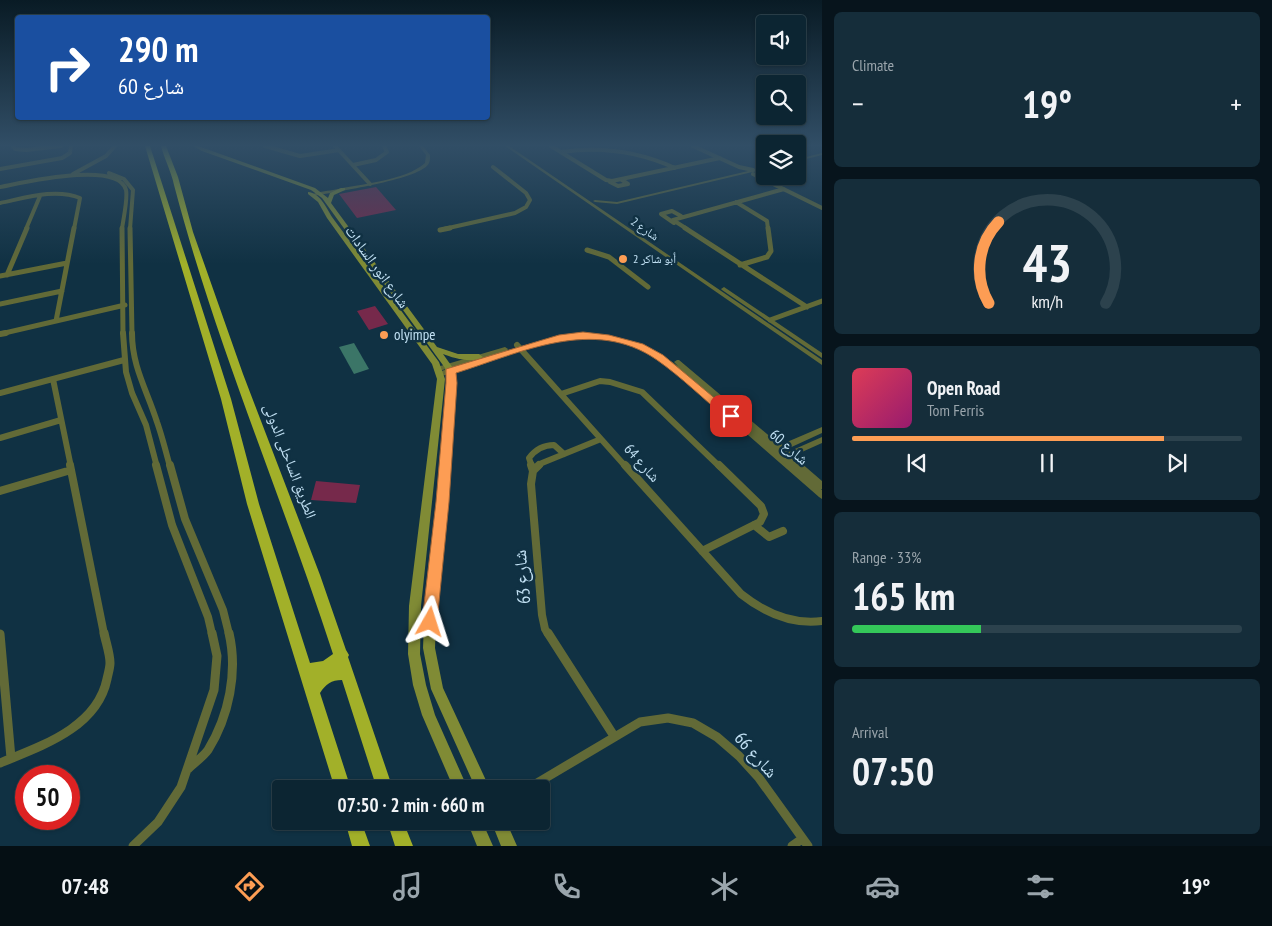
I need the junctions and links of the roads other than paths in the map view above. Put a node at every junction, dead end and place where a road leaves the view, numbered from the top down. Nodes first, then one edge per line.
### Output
1 (122, 185) edge
2 (130, 185) edge
3 (159, 185) edge
4 (176, 185) edge
5 (294, 185) edge
6 (356, 185) edge
7 (358, 185) edge
8 (516, 185) edge
9 (568, 185) edge
10 (569, 185) edge
11 (696, 185) edge
12 (701, 185) edge
13 (778, 185) edge
14 (343, 189) junction
15 (784, 189) junction
16 (315, 193) junction
17 (40, 196) junction
18 (822, 200) edge
19 (595, 201) junction
20 (329, 202) junction
21 (736, 202) junction
22 (0, 203) edge
23 (812, 203) junction
24 (614, 208) junction
25 (822, 208) edge
26 (681, 216) junction
27 (675, 224) junction
28 (440, 230) dead end
29 (654, 244) junction
30 (587, 250) dead end
31 (67, 263) junction
32 (740, 265) junction
33 (7, 275) junction
34 (0, 276) edge
35 (648, 287) dead end
36 (62, 292) junction
37 (822, 302) edge
38 (0, 304) edge
39 (132, 304) junction
40 (123, 306) junction
41 (807, 307) junction
42 (56, 321) junction
43 (767, 321) junction
44 (0, 334) edge
45 (434, 346) junction
46 (519, 347) junction
47 (822, 356) edge
48 (479, 357) junction
49 (124, 360) junction
50 (822, 363) edge
51 (444, 370) junction
52 (53, 379) junction
53 (0, 393) edge
54 (560, 394) junction
55 (61, 420) junction
56 (822, 430) edge
57 (0, 438) edge
58 (601, 439) junction
59 (822, 440) edge
60 (776, 450) junction
61 (564, 454) junction
62 (784, 457) junction
63 (71, 470) junction
64 (534, 471) junction
65 (822, 486) edge
66 (0, 491) edge
67 (822, 494) edge
68 (428, 501) junction
69 (442, 502) junction
70 (754, 525) junction
71 (783, 531) dead end
72 (702, 551) junction
73 (822, 622) edge
74 (0, 634) edge
75 (342, 655) junction
76 (305, 670) junction
77 (348, 675) junction
78 (312, 692) junction
79 (614, 736) junction
80 (11, 758) junction
81 (0, 763) edge
82 (188, 769) junction
83 (340, 780) edge
84 (382, 780) edge
85 (457, 780) edge
86 (479, 780) edge
87 (542, 780) edge
88 (356, 830) edge
89 (398, 830) edge
90 (478, 830) edge
91 (502, 830) edge
92 (805, 842) edge
93 (133, 846) edge
94 (361, 846) edge
95 (404, 846) edge
96 (485, 846) edge
97 (508, 846) edge
98 (792, 846) edge

1 - 40 street
2 - 39 street
3 - 76 highway
4 - 75 highway, الطريق الساحلى الدولى
5 - 16 main road, شارع انور السادات
6 - 16 street
7 - 14 street
8 - 28 street
9 - 29 street, شارع 2
10 - 19 street, شارع 2
11 - 24 street
12 - 24 street
13 - 15 street
14 - 16 street
14 - 20 main road
15 - 21 street
15 - 23 street
16 - 20 main road, شارع انور السادات
16 - 51 main road, شارع انور السادات
17 - 22 street
17 - 31 street
17 - 33 street
18 - 23 street
19 - 24 street, شارع 2
19 - 24 street
20 - 45 main road, شارع انور السادات
21 - 26 street
21 - 32 street
23 - 25 street
24 - 29 street, شارع 2
26 - 27 street
26 - 27 street
27 - 32 street
29 - 43 street, شارع 2
30 - 35 street
31 - 33 street
31 - 36 street
32 - 41 street
33 - 34 street
36 - 38 street
36 - 42 street
37 - 41 street
39 - 40 street
39 - 82 street
40 - 42 street
40 - 49 street
41 - 43 street
42 - 44 street
43 - 47 street, شارع 2
43 - 50 street, شارع 2
45 - 48 main road
45 - 51 main road, شارع انور السادات
46 - 48 street, شارع 60
46 - 51 street, شارع 60
46 - 54 street, شارع 64
46 - 60 street, شارع 60
48 - 51 street, شارع 60
49 - 52 street
49 - 82 street
51 - 68 main road
51 - 69 main road
52 - 53 street
52 - 55 street
54 - 58 street, شارع 64
54 - 70 street
55 - 57 street
55 - 63 street
56 - 60 street
58 - 61 street
58 - 72 street, شارع 64
59 - 62 street
60 - 62 street, شارع 60
61 - 64 street
61 - 64 street, شارع 63
62 - 65 street, شارع 60
62 - 67 street, شارع 60
63 - 66 street
63 - 80 street
64 - 79 street, شارع 63
68 - 69 main road
68 - 85 main road
69 - 86 main road
70 - 71 street
70 - 72 street
72 - 73 street, شارع 64
74 - 80 street
75 - 76 highway
75 - 77 highway, الطريق الساحلى الدولى
76 - 78 highway
77 - 78 highway
77 - 84 highway, الطريق الساحلى الدولى
78 - 83 highway
79 - 87 street, شارع 66
79 - 92 street, شارع 66
80 - 81 street
82 - 93 street
88 - 94 highway
89 - 95 highway
90 - 96 main road
91 - 97 main road
92 - 98 street

